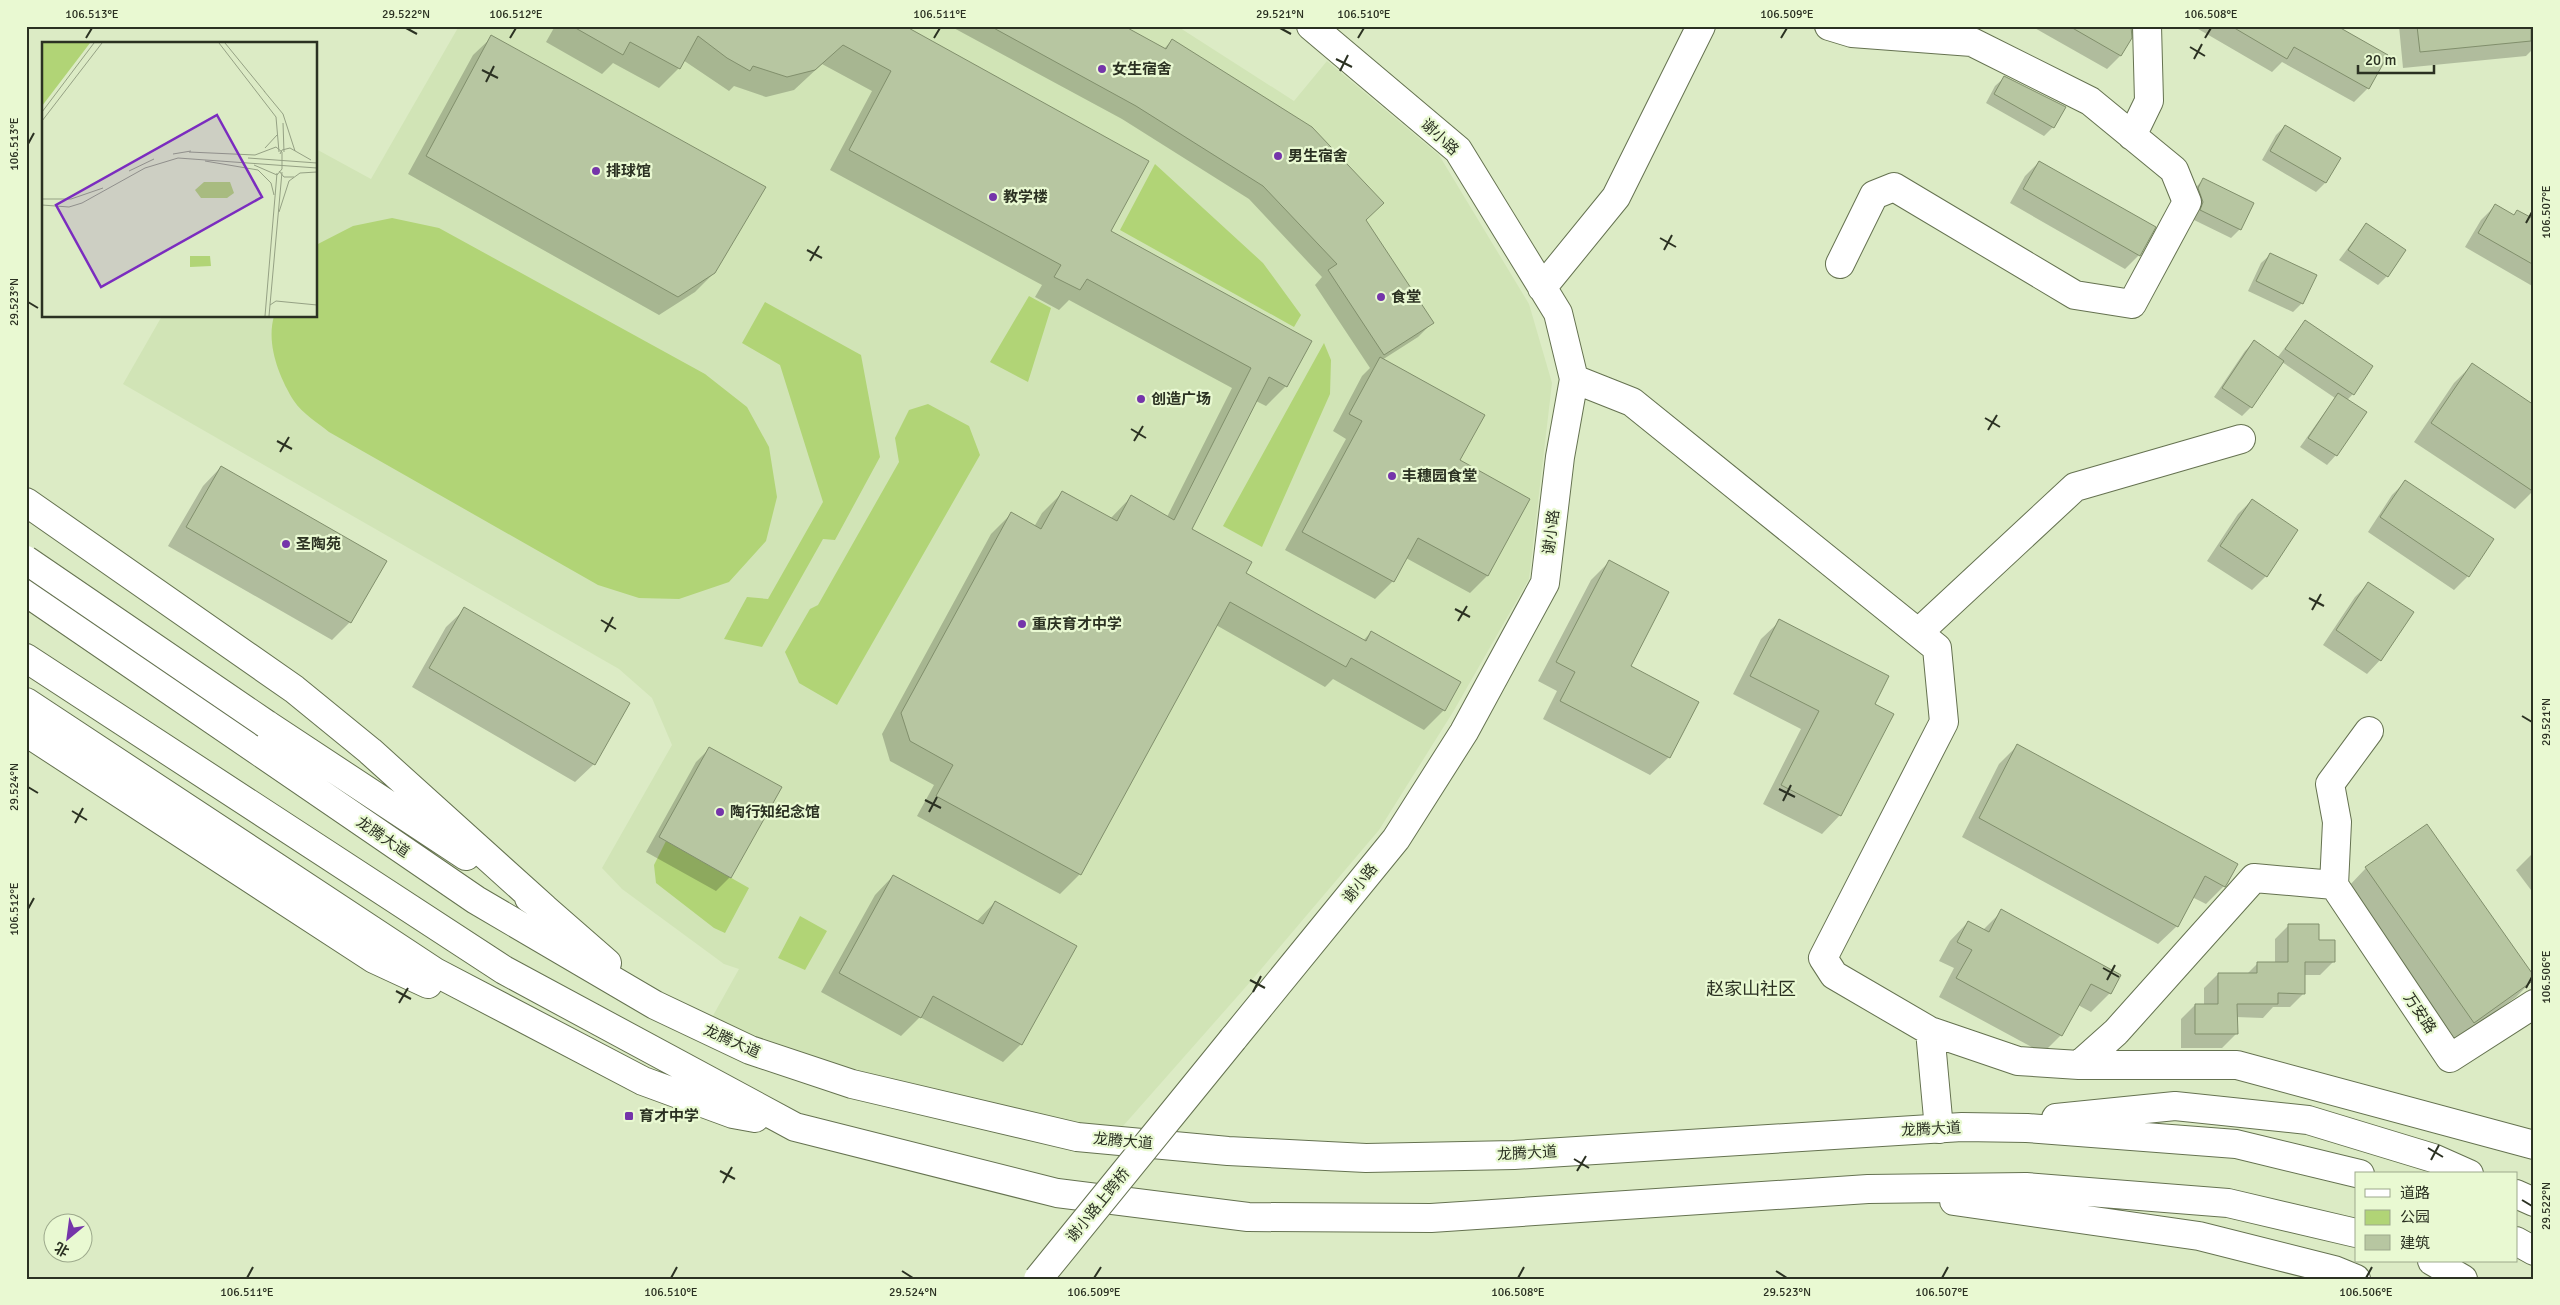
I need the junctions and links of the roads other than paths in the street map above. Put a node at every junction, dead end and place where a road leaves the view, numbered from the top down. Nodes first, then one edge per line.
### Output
1 (1310, 26) edge
2 (1701, 26) edge
3 (1829, 26) edge
4 (2147, 26) edge
5 (1898, 31) edge
6 (2132, 136) junction
7 (1840, 264) dead end
8 (1542, 288) junction
9 (1574, 379) junction
10 (2242, 439) dead end
11 (26, 502) edge
12 (26, 560) edge
13 (26, 592) edge
14 (1919, 632) junction
15 (26, 658) edge
16 (26, 702) edge
17 (2368, 731) dead end
18 (26, 732) edge
19 (2334, 885) junction
20 (544, 908) junction
21 (504, 970) junction
22 (2534, 1004) edge
23 (655, 1005) junction
24 (1930, 1031) junction
25 (1233, 1039) joint
26 (581, 1049) junction
27 (2079, 1065) junction
28 (795, 1127) junction
29 (1950, 1128) junction
30 (2534, 1145) edge
31 (2465, 1172) edge
32 (2355, 1173) edge
33 (1868, 1189) junction
34 (2518, 1195) edge
35 (2534, 1202) edge
36 (2355, 1233) edge
37 (2518, 1242) edge
38 (2534, 1251) edge
39 (2434, 1262) edge
40 (1038, 1279) edge
41 (2356, 1279) edge
42 (2463, 1279) edge

1 - 8 main road, 谢小路
2 - 8 main road
3 - 5 main road
4 - 6 main road
5 - 6 main road
6 - 7 main road
8 - 9 main road, 谢小路
9 - 14 main road
9 - 25 main road, 谢小路
10 - 14 main road
11 - 20 main road
12 - 20 main road, bridge
13 - 23 main road, 龙腾大道
14 - 24 main road
15 - 21 main road
16 - 26 main road
17 - 19 main road
18 - 26 main road
19 - 22 main road, 万安路
19 - 27 main road
20 - 23 main road
21 - 26 main road
21 - 28 main road
23 - 29 main road, 龙腾大道
24 - 27 main road
24 - 29 main road
25 - 40 main road, 谢小路上跨桥, bridge
26 - 28 main road
27 - 30 main road
28 - 33 main road
29 - 31 main road
29 - 32 main road, 龙腾大道
33 - 36 main road
33 - 41 main road
34 - 35 main road
37 - 38 main road
39 - 42 main road

